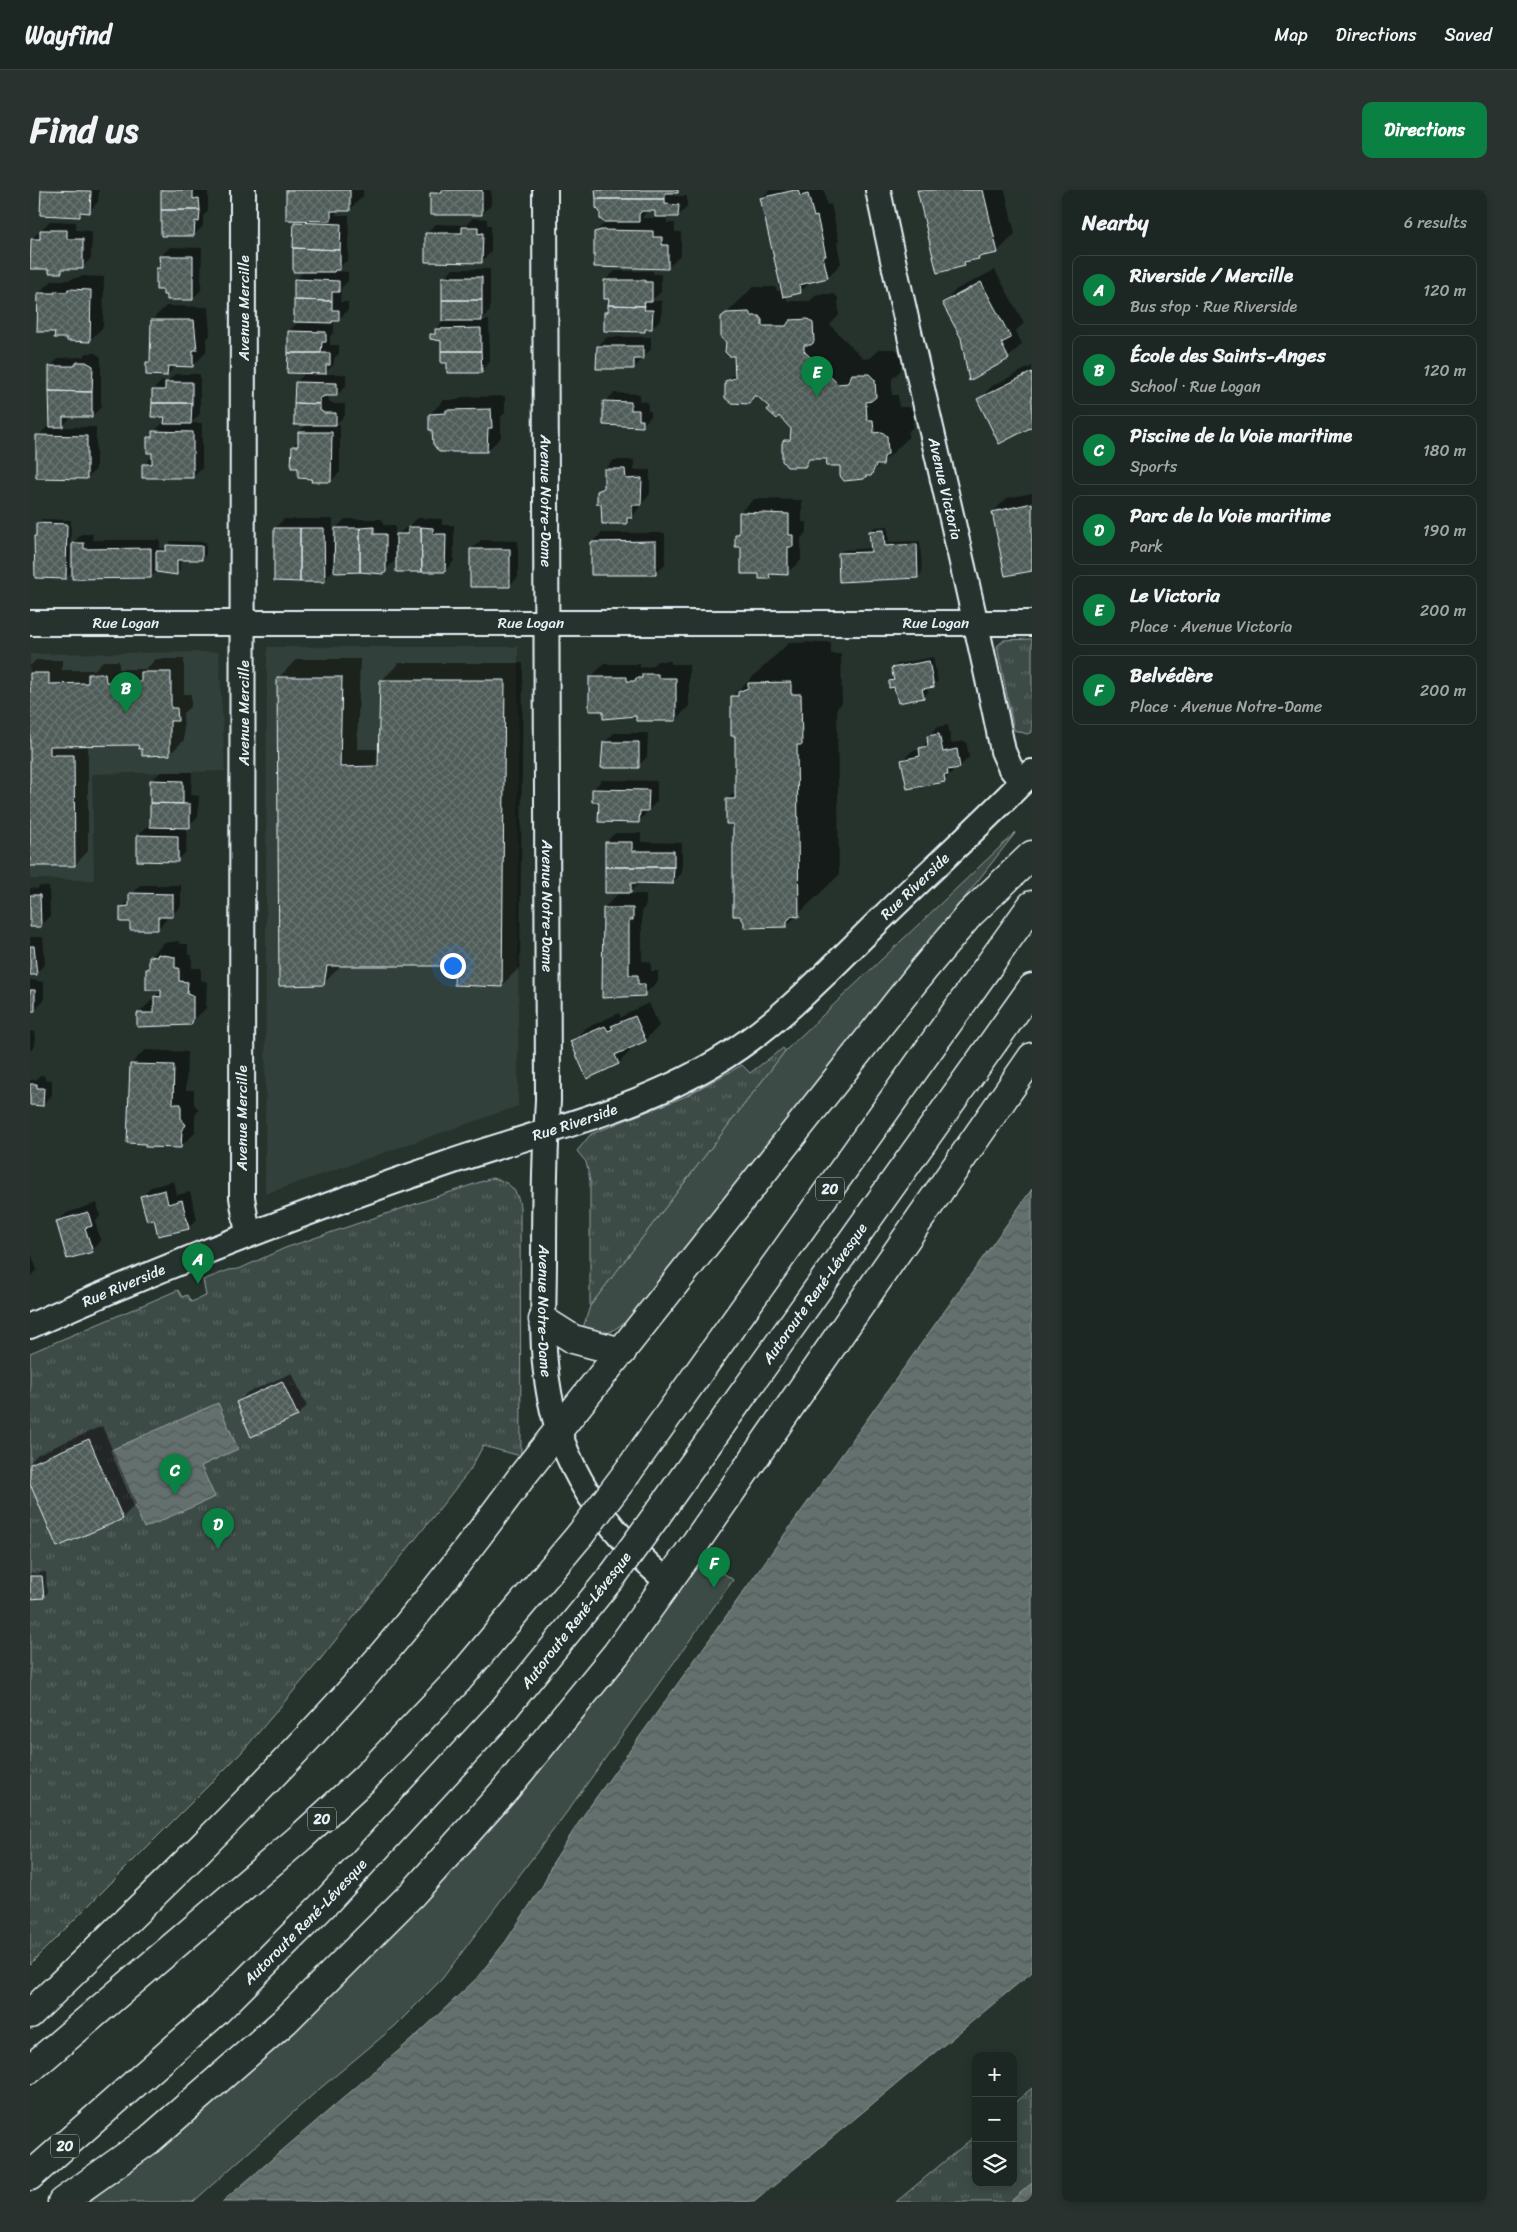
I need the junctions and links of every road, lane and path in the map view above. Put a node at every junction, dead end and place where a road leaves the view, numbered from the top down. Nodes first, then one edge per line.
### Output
1 (243, 190) edge
2 (545, 190) edge
3 (878, 190) edge
4 (30, 622) edge
5 (977, 623) junction
6 (1032, 623) edge
7 (244, 624) junction
8 (546, 624) junction
9 (1027, 777) edge
10 (1032, 855) edge
11 (1032, 905) edge
12 (1032, 988) edge
13 (1032, 1056) edge
14 (546, 1131) junction
15 (248, 1234) junction
16 (543, 1320) junction
17 (30, 1326) edge
18 (622, 1352) junction
19 (559, 1430) junction
20 (668, 1582) junction
21 (30, 2014) edge
22 (30, 2069) edge
23 (30, 2176) edge
24 (62, 2202) edge

1 - 7 street, Avenue Mercille
2 - 8 street, Avenue Notre-Dame
3 - 5 street, Avenue Victoria
4 - 7 street, Rue Logan
5 - 6 street, Rue Logan
5 - 8 street, Rue Logan
5 - 9 street, Avenue Victoria
7 - 8 street, Rue Logan
7 - 15 street, Avenue Mercille
8 - 14 street, Avenue Notre-Dame
9 - 14 street, Rue Riverside
10 - 18 highway
11 - 22 highway, 20, bridge
12 - 23 highway, Autoroute René-Lévesque / 20, bridge
13 - 20 highway
14 - 15 street, Rue Riverside
14 - 16 street, Avenue Notre-Dame
15 - 17 street, Rue Riverside
16 - 18 highway
16 - 19 street, Avenue Notre-Dame
18 - 19 highway
19 - 20 street, Avenue Notre-Dame
19 - 21 highway
20 - 24 highway

